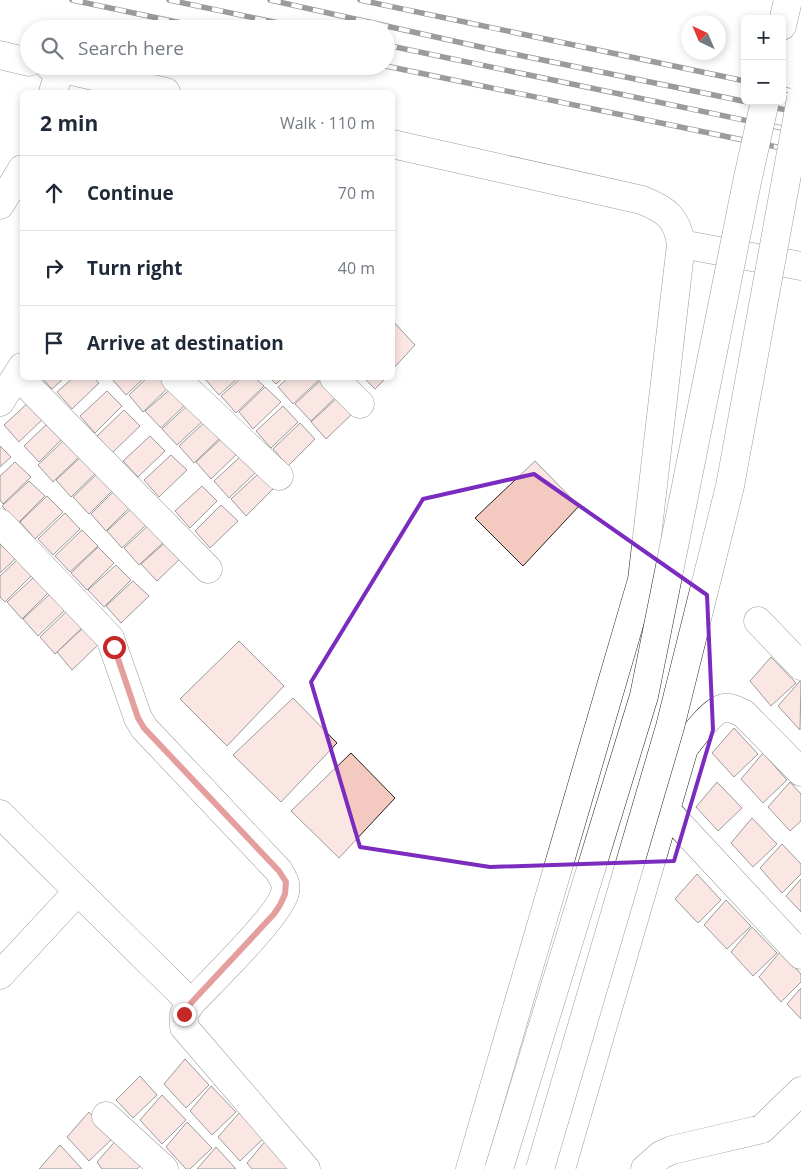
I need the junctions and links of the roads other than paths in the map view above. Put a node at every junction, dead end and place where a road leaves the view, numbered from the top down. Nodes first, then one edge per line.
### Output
1 (788, 0) edge
2 (785, 15) edge
3 (0, 55) edge
4 (20, 60) edge
5 (54, 76) edge
6 (152, 90) edge
7 (801, 98) edge
8 (764, 105) edge
9 (395, 145) edge
10 (20, 172) edge
11 (0, 205) edge
12 (681, 244) junction
13 (801, 266) edge
14 (20, 371) edge
15 (29, 380) edge
16 (177, 380) edge
17 (336, 380) edge
18 (0, 402) edge
19 (360, 404) dead end
20 (279, 476) dead end
21 (0, 523) edge
22 (208, 569) dead end
23 (758, 621) dead end
24 (801, 666) edge
25 (801, 772) edge
26 (666, 810) junction
27 (0, 814) edge
28 (78, 891) junction
29 (801, 955) edge
30 (0, 975) edge
31 (191, 1003) junction
32 (796, 1104) edge
33 (106, 1116) dead end
34 (164, 1169) edge
35 (306, 1169) edge
36 (470, 1169) edge
37 (499, 1169) edge
38 (540, 1169) edge
39 (561, 1169) edge
40 (645, 1169) edge

1 - 2 street
3 - 4 street
5 - 6 street
7 - 38 street, bridge
8 - 37 street, bridge
9 - 12 street
10 - 11 street
12 - 13 street
12 - 36 street
14 - 18 street
15 - 22 street
16 - 20 street
17 - 19 street
21 - 31 street
23 - 24 street
25 - 26 street
26 - 29 street
26 - 39 street
27 - 28 street
28 - 30 street
28 - 31 street
31 - 35 street
32 - 40 street
33 - 34 street

